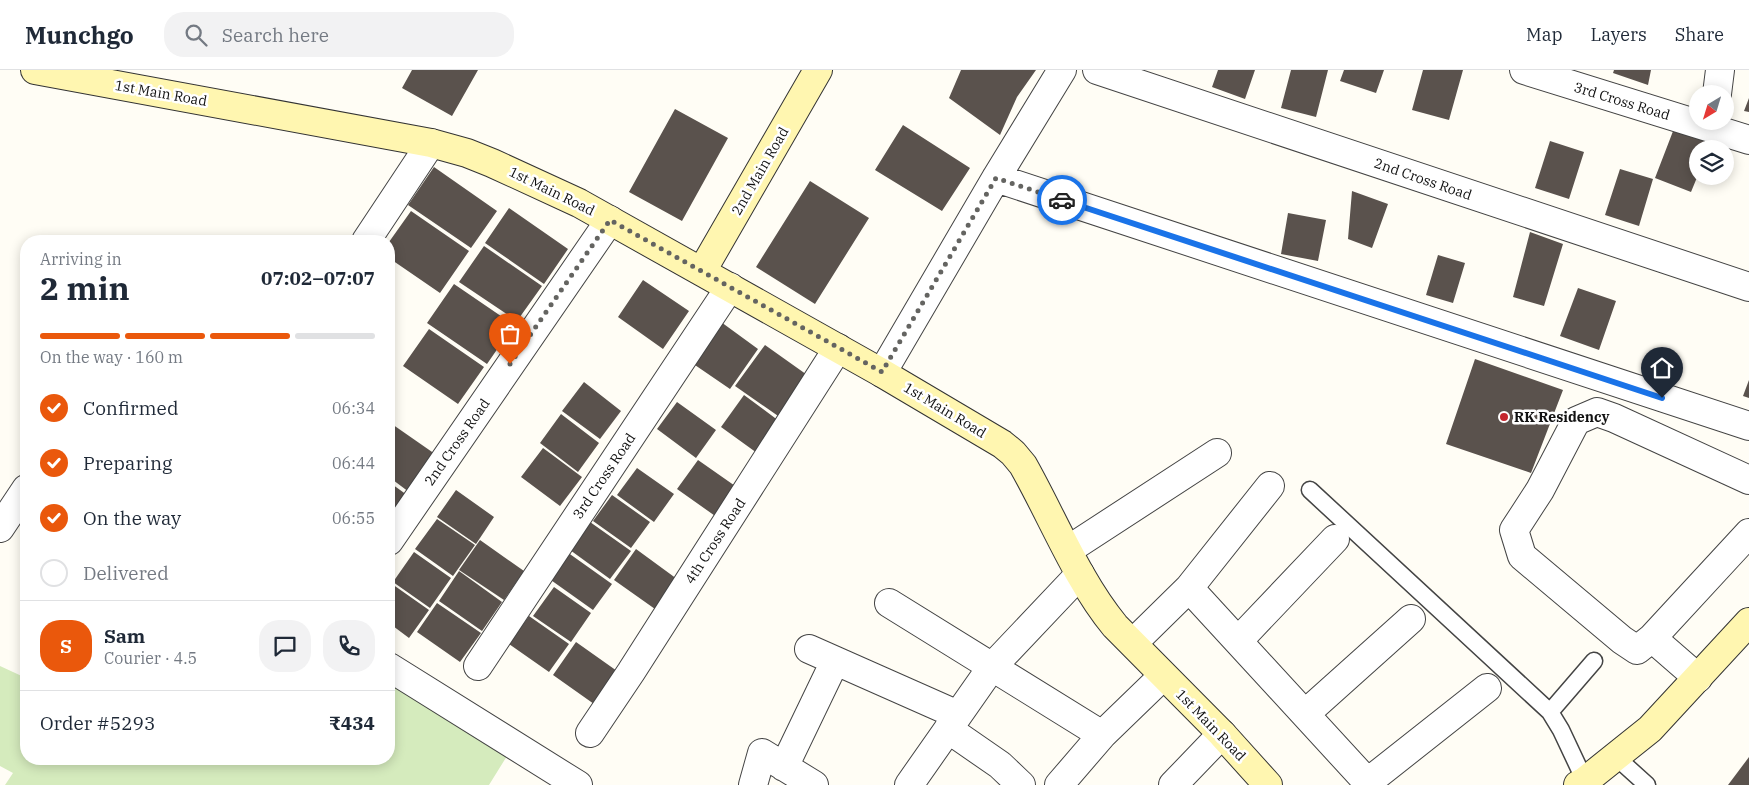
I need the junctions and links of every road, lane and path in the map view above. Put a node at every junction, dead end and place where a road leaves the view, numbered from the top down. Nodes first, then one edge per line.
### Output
1 (36, 70) edge
2 (1062, 70) edge
3 (1097, 70) edge
4 (1524, 70) edge
5 (1720, 70) edge
6 (811, 72) edge
7 (1718, 85) edge
8 (1689, 118) edge
9 (1725, 130) edge
10 (1749, 140) edge
11 (431, 143) junction
12 (996, 178) junction
13 (610, 220) junction
14 (370, 235) edge
15 (702, 272) junction
16 (730, 287) junction
17 (1749, 287) edge
18 (838, 348) junction
19 (882, 372) junction
20 (1645, 392) junction
21 (1749, 426) edge
22 (1637, 429) junction
23 (1217, 453) dead end
24 (1749, 480) edge
25 (1270, 486) dead end
26 (1310, 490) dead end
27 (20, 499) edge
28 (0, 528) edge
29 (395, 532) edge
30 (1749, 533) edge
31 (1335, 539) dead end
32 (1068, 550) junction
33 (1080, 574) junction
34 (1189, 588) junction
35 (890, 603) dead end
36 (1411, 618) dead end
37 (1749, 622) edge
38 (1652, 638) junction
39 (1238, 640) junction
40 (1133, 643) junction
41 (808, 649) dead end
42 (835, 661) junction
43 (1594, 661) dead end
44 (478, 666) dead end
45 (991, 668) junction
46 (395, 671) edge
47 (1163, 676) junction
48 (1698, 678) junction
49 (1487, 688) dead end
50 (1550, 712) junction
51 (1305, 714) junction
52 (953, 722) junction
53 (590, 733) dead end
54 (1222, 734) junction
55 (1102, 735) junction
56 (1616, 756) junction
57 (784, 767) junction
58 (1581, 783) edge
59 (1267, 784) edge
60 (1369, 784) edge
61 (578, 785) edge
62 (753, 785) edge
63 (814, 785) edge
64 (909, 785) edge
65 (1021, 785) edge
66 (1059, 785) edge
67 (1173, 785) edge
68 (1647, 785) edge

1 - 11 street, 1st Main Road
2 - 12 street
3 - 17 street, 2nd Cross Road
4 - 8 street, 3rd Cross Road
5 - 7 street
6 - 15 street, 2nd Main Road
9 - 10 street, 3rd Cross Road
11 - 13 street, 1st Main Road
11 - 14 street
12 - 19 street
12 - 20 street
13 - 15 street, 1st Main Road
13 - 29 street, 2nd Cross Road
15 - 16 street, 1st Main Road
16 - 18 street, 1st Main Road
16 - 44 street, 3rd Cross Road
18 - 19 street, 1st Main Road
18 - 53 street, 4th Cross Road
19 - 32 street, 1st Main Road
20 - 21 street
20 - 22 street
22 - 24 street
22 - 38 street
23 - 32 street
25 - 34 street
26 - 50 lane
27 - 28 street
30 - 38 street
31 - 39 street
32 - 33 street, 1st Main Road
33 - 40 street, 1st Main Road
33 - 45 street
34 - 39 street
34 - 40 street
35 - 45 street
36 - 51 street
37 - 48 street
38 - 48 street
39 - 51 street
40 - 47 street, 1st Main Road
41 - 42 street
42 - 52 street
42 - 57 street
43 - 50 lane
45 - 52 street
45 - 55 street
46 - 61 street
47 - 54 street, 1st Main Road
47 - 55 street
48 - 56 street
49 - 60 street
50 - 58 lane
51 - 60 street
52 - 64 street
52 - 65 street
54 - 59 street, 1st Main Road
54 - 67 street
55 - 66 street
56 - 58 street
56 - 68 lane
57 - 62 street
57 - 63 street

